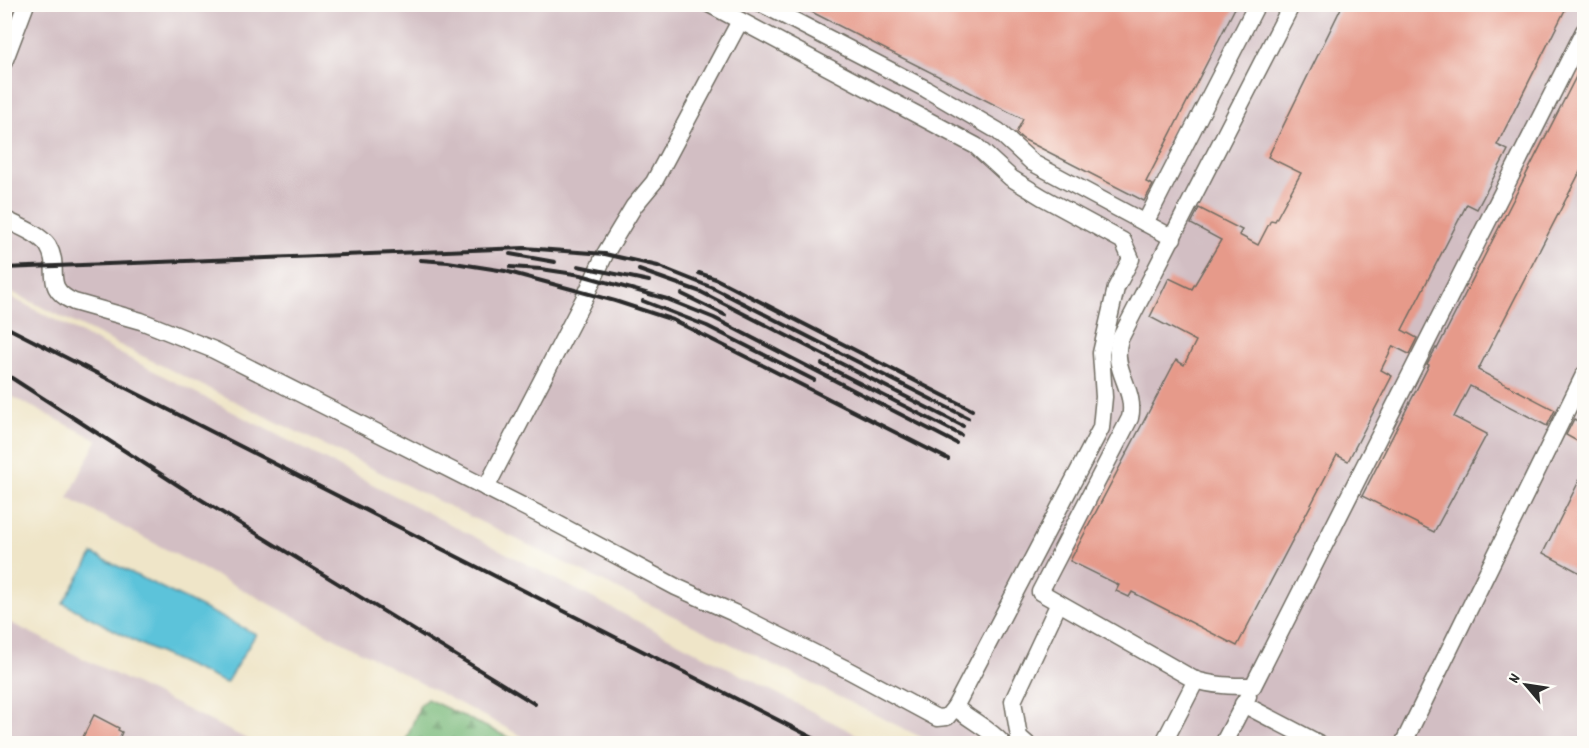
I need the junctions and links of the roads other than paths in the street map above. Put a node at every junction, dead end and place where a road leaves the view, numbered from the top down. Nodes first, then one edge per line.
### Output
1 (26, 4) edge
2 (709, 4) edge
3 (762, 4) edge
4 (1257, 4) edge
5 (1292, 4) edge
6 (740, 21) junction
7 (1584, 31) edge
8 (4, 62) edge
9 (4, 219) edge
10 (1145, 223) junction
11 (1173, 238) junction
12 (1584, 375) edge
13 (486, 488) junction
14 (1059, 603) junction
15 (1196, 680) junction
16 (1253, 686) junction
17 (1243, 704) junction
18 (955, 707) junction
19 (1003, 744) edge
20 (1027, 744) edge
21 (1163, 744) edge
22 (1223, 744) edge
23 (1320, 744) edge
24 (1403, 744) edge

1 - 8 lane
2 - 6 lane
3 - 10 lane
4 - 10 lane
5 - 11 lane
6 - 13 lane
6 - 18 lane
7 - 16 lane
9 - 13 lane
10 - 11 lane
11 - 14 lane
12 - 24 lane
13 - 18 lane
14 - 15 lane
14 - 20 lane
15 - 16 lane
15 - 21 lane
16 - 17 lane
17 - 22 lane
17 - 23 lane
18 - 19 lane

